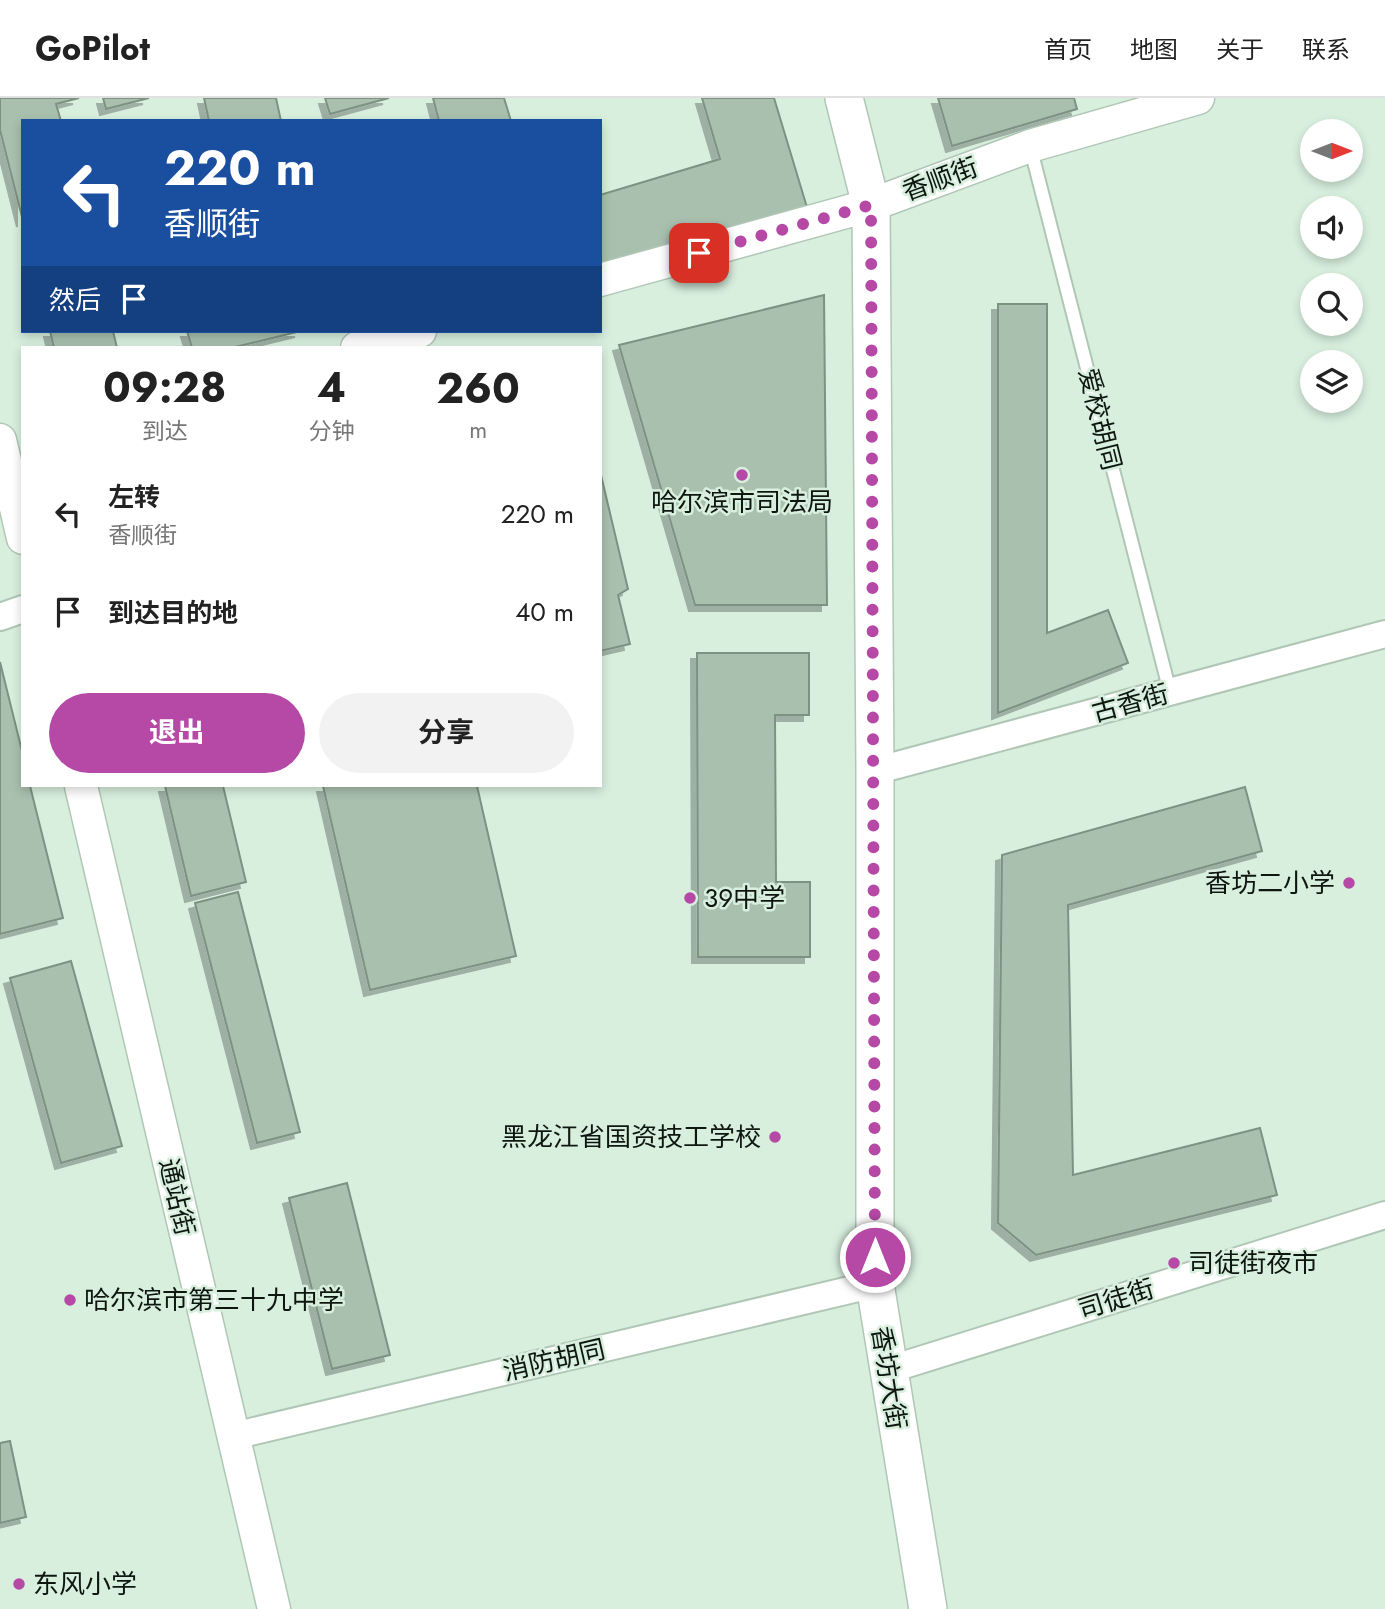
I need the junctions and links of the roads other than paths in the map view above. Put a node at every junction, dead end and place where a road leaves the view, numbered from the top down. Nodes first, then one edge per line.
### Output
1 (844, 98) edge
2 (1198, 98) edge
3 (1030, 146) junction
4 (871, 205) junction
5 (602, 279) edge
6 (413, 333) edge
7 (364, 346) edge
8 (8, 443) edge
9 (21, 525) edge
10 (21, 610) edge
11 (0, 617) edge
12 (1385, 634) edge
13 (1170, 692) junction
14 (875, 771) junction
15 (81, 787) edge
16 (1385, 1215) edge
17 (875, 1284) junction
18 (888, 1370) junction
19 (233, 1436) junction
20 (274, 1609) edge
21 (928, 1609) edge

1 - 4 main road, 香坊大街
2 - 3 street, 香顺街
3 - 4 street, 香顺街
3 - 13 lane, 爱校胡同
4 - 5 street, 香顺街
4 - 14 main road, 香坊大街
6 - 7 street
8 - 9 street
10 - 11 street
12 - 13 street, 古香街
13 - 14 street, 古香街
14 - 17 main road, 香坊大街
15 - 19 street, 通站街
16 - 18 street, 司徒街
17 - 18 main road, 香坊大街
17 - 19 street, 消防胡同
18 - 21 main road, 香坊大街
19 - 20 street, 通站街

